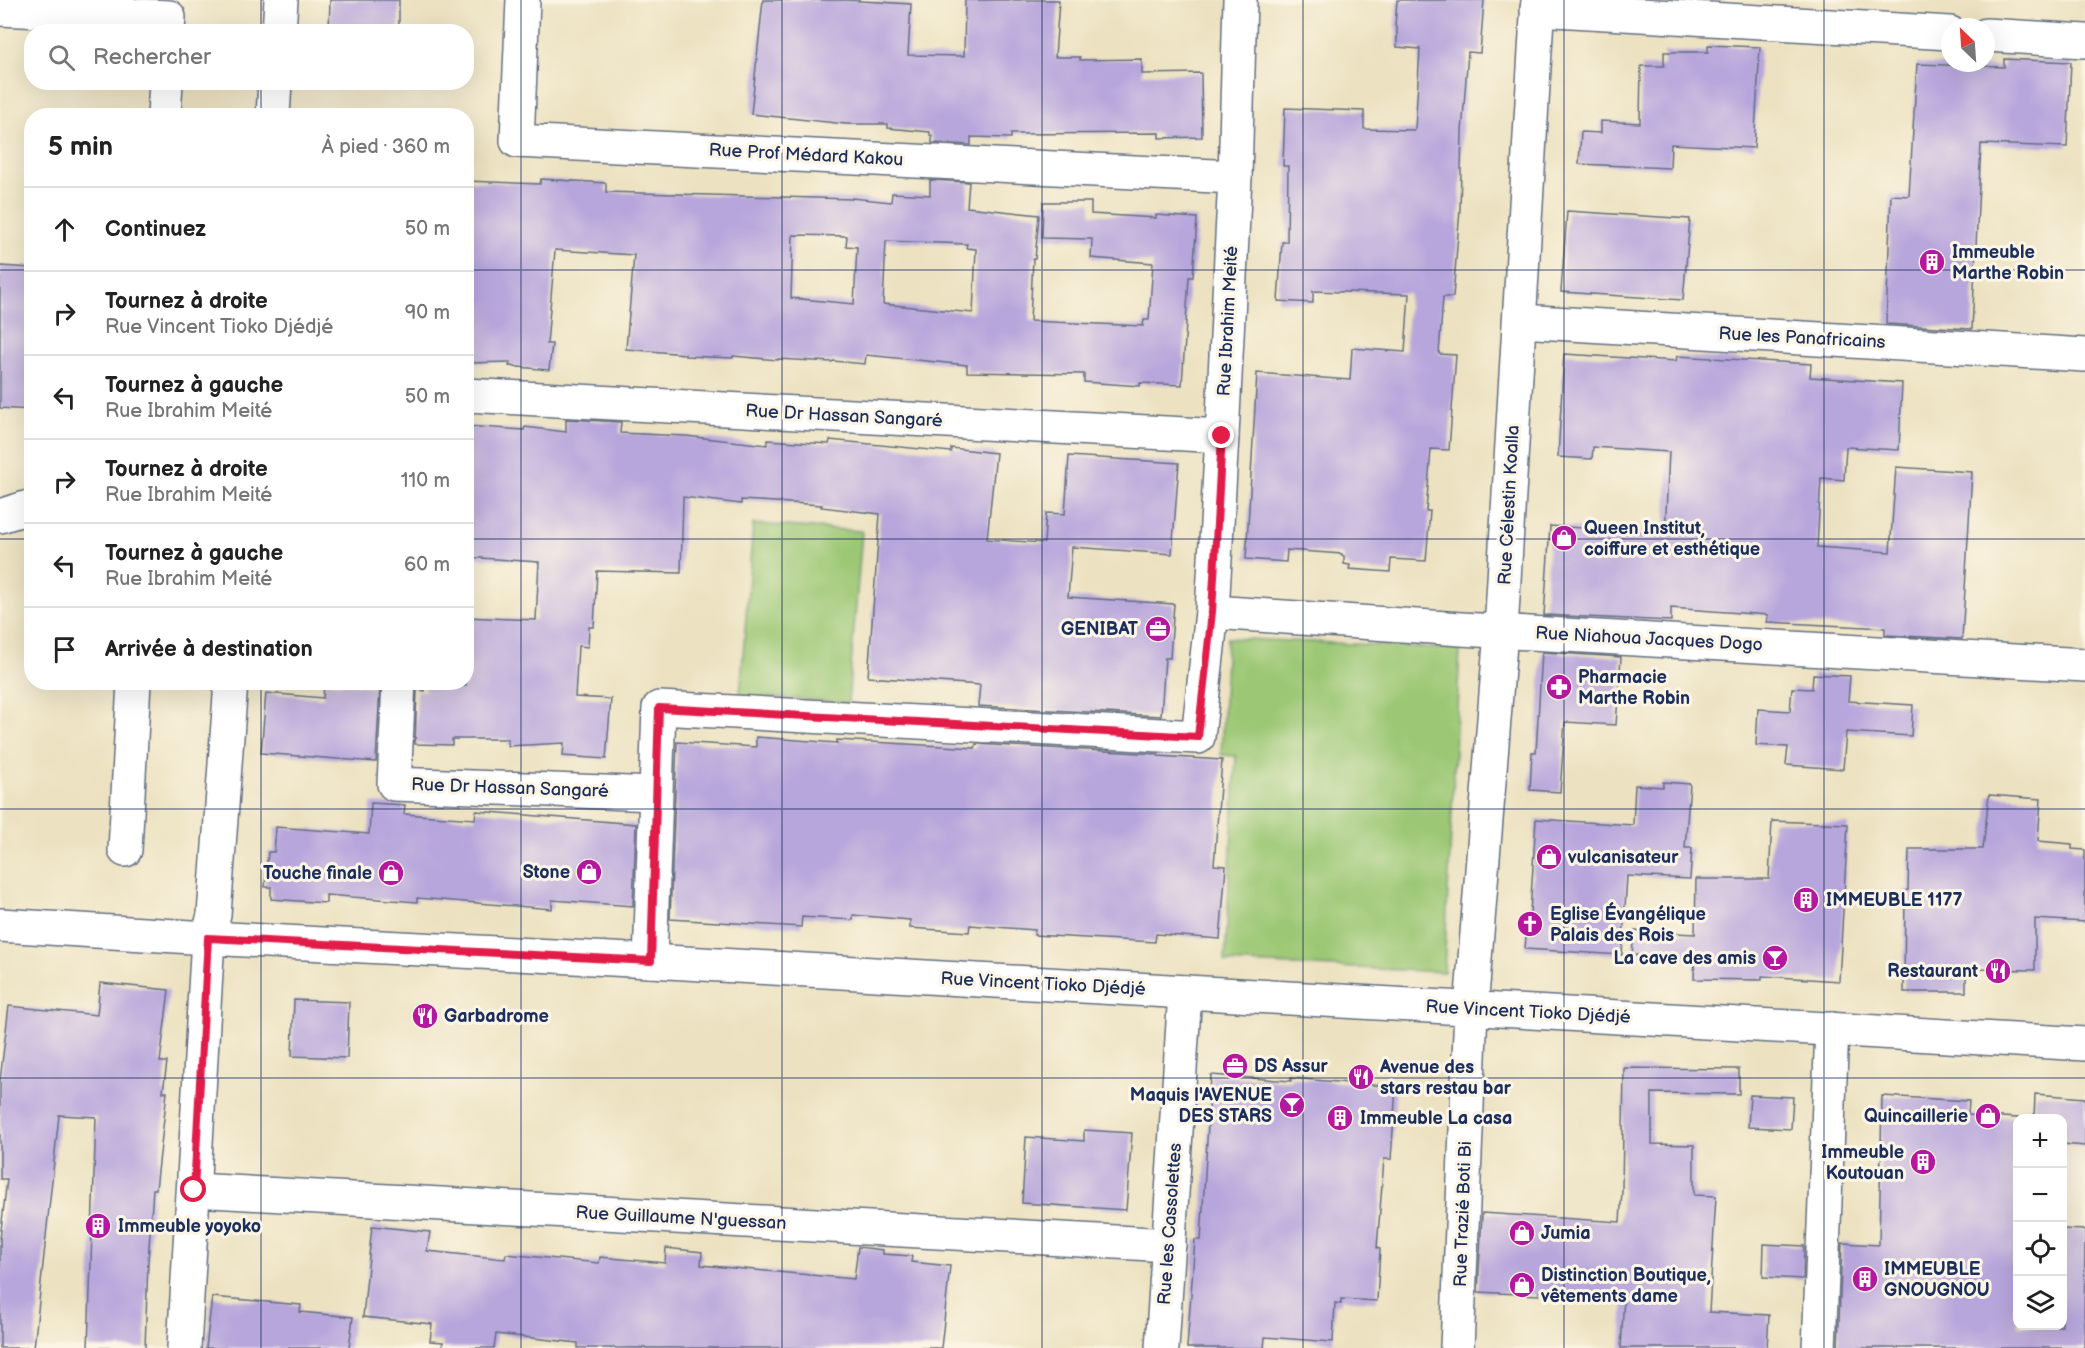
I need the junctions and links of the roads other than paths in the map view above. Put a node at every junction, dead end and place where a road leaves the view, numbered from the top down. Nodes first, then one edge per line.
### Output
1 (281, 0) edge
2 (523, 0) edge
3 (1240, 0) edge
4 (1538, 4) edge
5 (0, 9) edge
6 (169, 24) edge
7 (280, 24) edge
8 (1941, 32) edge
9 (1995, 36) edge
10 (2085, 41) edge
11 (166, 90) edge
12 (275, 90) edge
13 (164, 108) edge
14 (273, 108) edge
15 (1235, 177) junction
16 (1520, 321) junction
17 (2085, 355) edge
18 (474, 395) edge
19 (1222, 436) junction
20 (24, 508) edge
21 (0, 516) edge
22 (1212, 612) junction
23 (1501, 631) junction
24 (2085, 664) edge
25 (134, 690) edge
26 (230, 690) edge
27 (399, 690) edge
28 (655, 794) junction
29 (125, 850) dead end
30 (0, 925) edge
31 (208, 938) junction
32 (651, 949) junction
33 (1185, 992) junction
34 (1471, 1009) junction
35 (1832, 1029) junction
36 (2085, 1044) edge
37 (194, 1190) junction
38 (1169, 1245) junction
39 (184, 1348) edge
40 (1162, 1348) edge
41 (1457, 1348) edge
42 (1819, 1348) edge

1 - 7 street
2 - 15 street, Rue Prof Médard Kakou
3 - 15 street, Rue Ibrahim Meité
4 - 8 street
4 - 16 street, Rue Célestin Koalla
5 - 6 street
9 - 10 street
11 - 13 street
12 - 14 street
15 - 19 street, Rue Ibrahim Meité
16 - 17 street, Rue les Panafricains
16 - 23 street, Rue Célestin Koalla
18 - 19 street, Rue Dr Hassan Sangaré
19 - 22 street, Rue Ibrahim Meité
20 - 21 street
22 - 23 street, Rue Niahoua Jacques Dogo
22 - 28 street, Rue Ibrahim Meité
23 - 24 street, Rue Niahoua Jacques Dogo
23 - 34 street, Rue Célestin Koalla
25 - 29 street
26 - 31 street
27 - 28 street, Rue Dr Hassan Sangaré
28 - 32 street, Rue Ibrahim Meité
30 - 31 street, Rue Vincent Tioko Djédjé
31 - 32 street, Rue Vincent Tioko Djédjé
31 - 37 street
32 - 33 street, Rue Vincent Tioko Djédjé
33 - 34 street, Rue Vincent Tioko Djédjé
33 - 38 street, Rue les Cassolettes
34 - 35 street, Rue Vincent Tioko Djédjé
34 - 41 street, Rue Trazié Boti Bi
35 - 36 street, Rue Vincent Tioko Djédjé
35 - 42 street
37 - 38 street, Rue Guillaume N'guessan
37 - 39 street
38 - 40 street, Rue les Cassolettes

